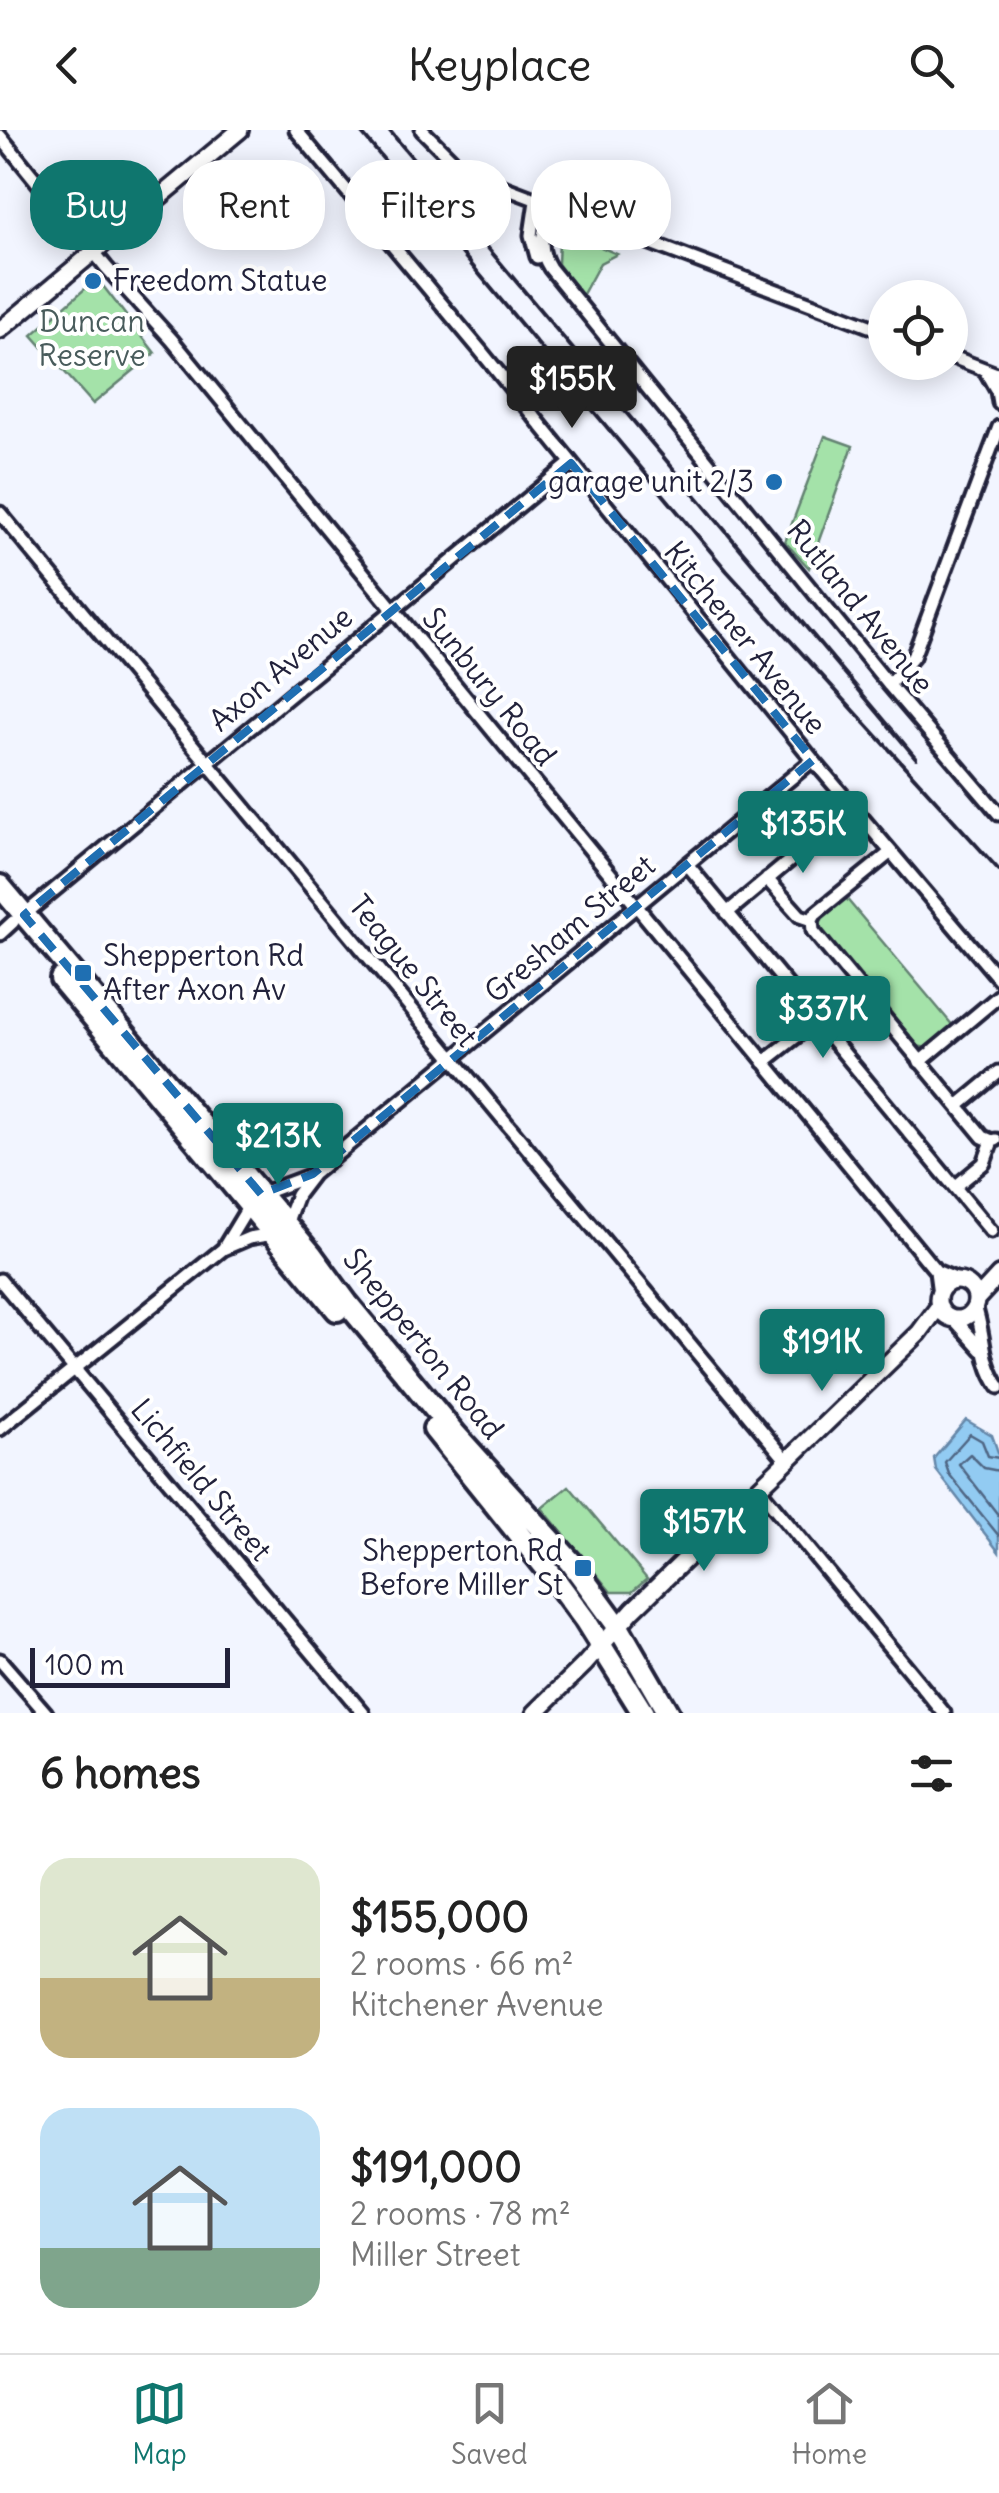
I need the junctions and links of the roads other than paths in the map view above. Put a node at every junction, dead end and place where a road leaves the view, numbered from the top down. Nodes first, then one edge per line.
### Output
1 (240, 130) edge
2 (296, 130) edge
3 (422, 130) edge
4 (0, 136) edge
5 (531, 199) edge
6 (535, 250) edge
7 (541, 250) edge
8 (667, 250) edge
9 (93, 251) junction
10 (569, 293) junction
11 (868, 326) edge
12 (0, 330) edge
13 (968, 363) edge
14 (984, 369) junction
15 (999, 375) edge
16 (999, 403) edge
17 (999, 427) edge
18 (571, 463) junction
19 (0, 513) edge
20 (392, 609) junction
21 (889, 684) junction
22 (812, 760) junction
23 (209, 762) junction
24 (853, 808) junction
25 (999, 814) edge
26 (891, 852) junction
27 (687, 864) junction
28 (767, 879) junction
29 (0, 886) edge
30 (636, 906) junction
31 (727, 912) junction
32 (9, 919) edge
33 (812, 920) junction
34 (999, 979) edge
35 (858, 988) junction
36 (999, 996) edge
37 (816, 1021) junction
38 (453, 1058) junction
39 (764, 1062) junction
40 (920, 1062) junction
41 (999, 1072) edge
42 (958, 1106) junction
43 (996, 1140) edge
44 (312, 1174) junction
45 (955, 1188) junction
46 (255, 1200) junction
47 (280, 1229) junction
48 (991, 1231) dead end
49 (223, 1249) junction
50 (936, 1271) junction
51 (999, 1272) edge
52 (0, 1280) edge
53 (970, 1293) junction
54 (946, 1309) junction
55 (982, 1350) junction
56 (74, 1368) junction
57 (999, 1387) edge
58 (0, 1429) edge
59 (787, 1461) junction
60 (760, 1490) junction
61 (617, 1626) junction
62 (602, 1646) junction
63 (0, 1660) edge
64 (46, 1713) edge
65 (363, 1713) edge
66 (535, 1713) edge
67 (643, 1713) edge
68 (668, 1713) edge
69 (944, 1713) edge

1 - 9 main road
2 - 18 street, Kitchener Avenue
3 - 5 street
4 - 9 street, Sunbury Road
6 - 10 street, Rutland Avenue
7 - 10 street, Rutland Avenue
8 - 11 street
9 - 12 main road
9 - 20 street, Sunbury Road
10 - 21 street, Rutland Avenue
13 - 14 street
14 - 15 street
14 - 16 street
17 - 21 street
18 - 20 street, Axon Avenue
18 - 22 street, Kitchener Avenue
19 - 23 street, Teague Street
20 - 23 street, Axon Avenue
20 - 30 street, Sunbury Road
21 - 25 street, Rutland Avenue
22 - 24 street, Kitchener Avenue
22 - 27 street, Gresham Street
23 - 32 street, Axon Avenue
23 - 38 street, Teague Street
24 - 26 street, Kitchener Avenue
24 - 28 street
26 - 33 street
26 - 34 street, Kitchener Avenue
27 - 30 street, Gresham Street
27 - 31 street
28 - 31 street
28 - 33 street
29 - 32 highway, Shepperton Road
30 - 38 street, Gresham Street
30 - 39 street, Sunbury Road
31 - 37 street
32 - 46 highway, Shepperton Road
33 - 35 street
35 - 37 street
35 - 40 street
36 - 40 street
37 - 39 street
37 - 45 street
38 - 44 street, Gresham Street
38 - 59 street, Teague Street
39 - 50 street, Sunbury Road
40 - 42 street
41 - 42 street
42 - 43 street
43 - 45 street
44 - 46 street, Gresham Street
44 - 47 street, Gresham Street
45 - 48 street
46 - 47 highway, Shepperton Road
46 - 49 street
47 - 49 street
47 - 61 highway, Shepperton Road
47 - 62 highway, Shepperton Road
49 - 56 street
50 - 53 street, Sunbury Road
50 - 54 street
51 - 53 main road
52 - 56 street, Lichfield Street
53 - 54 main road
53 - 54 main road
53 - 55 street
54 - 55 street
54 - 59 main road
55 - 57 street
56 - 58 street
56 - 65 street, Lichfield Street
59 - 60 main road
60 - 61 main road
60 - 69 street
61 - 62 main road
61 - 68 highway, Shepperton Road
62 - 66 main road
62 - 67 highway, Shepperton Road
63 - 64 street

